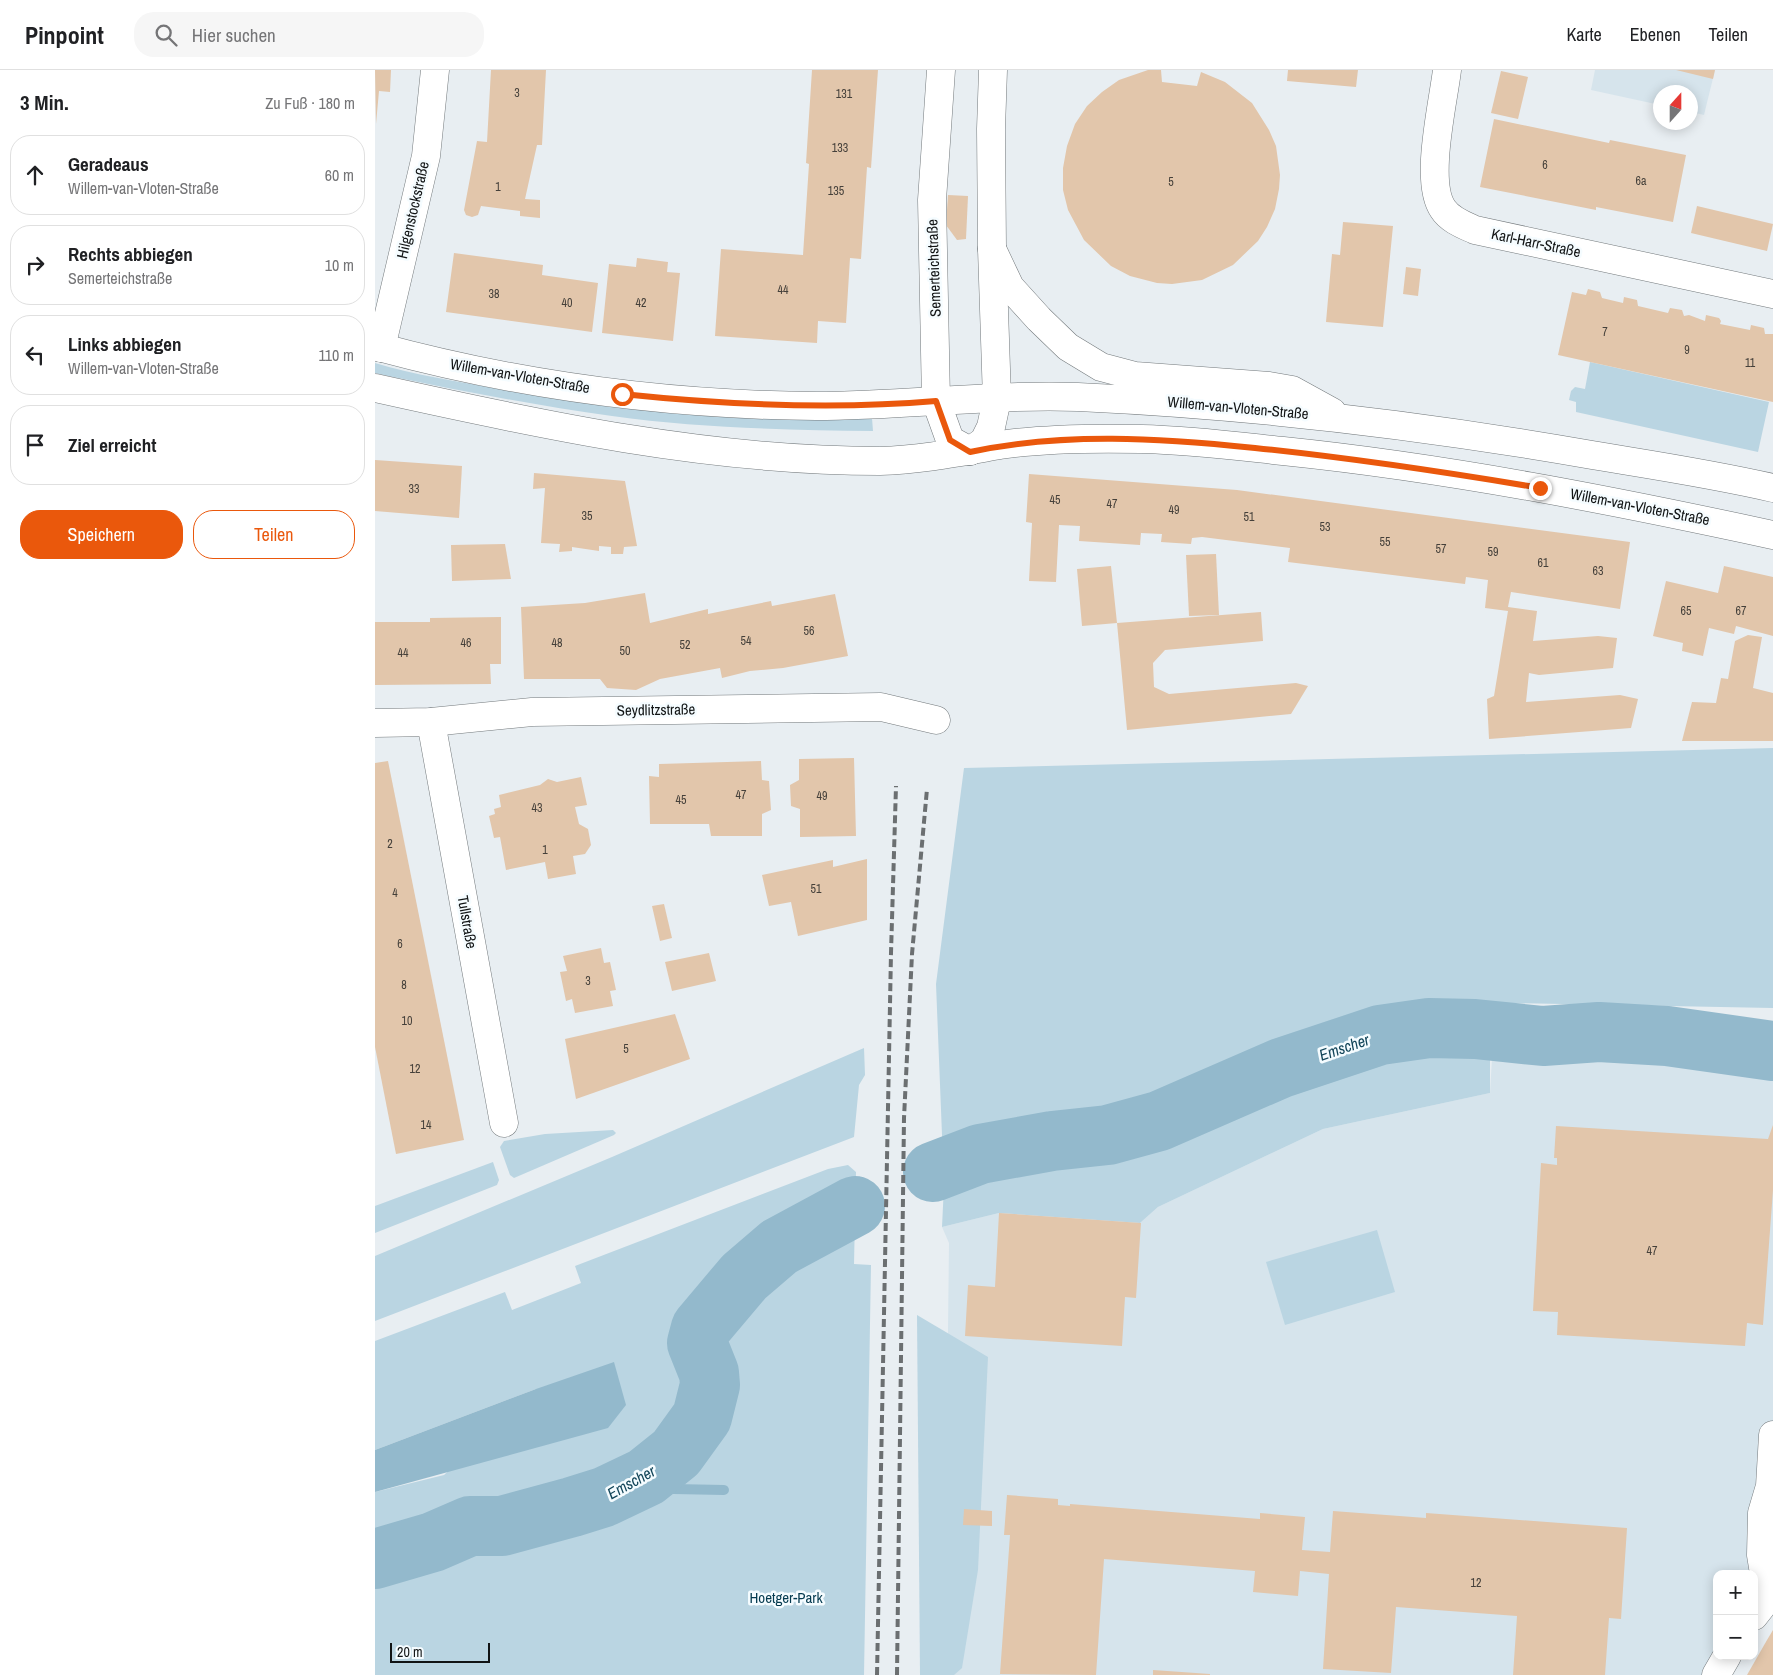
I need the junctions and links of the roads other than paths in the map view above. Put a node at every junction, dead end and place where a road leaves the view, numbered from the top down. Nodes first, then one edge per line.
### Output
1 (435, 70) edge
2 (941, 70) edge
3 (993, 70) edge
4 (1447, 70) edge
5 (992, 249) junction
6 (1773, 294) edge
7 (378, 347) edge
8 (375, 388) edge
9 (997, 400) junction
10 (936, 401) junction
11 (1343, 418) junction
12 (970, 452) junction
13 (1773, 488) edge
14 (1773, 535) edge
15 (936, 720) dead end
16 (431, 722) junction
17 (375, 723) edge
18 (504, 1123) dead end
19 (1773, 1435) edge
20 (1771, 1487) edge
21 (1765, 1602) edge
22 (1725, 1660) edge
23 (1716, 1675) edge

1 - 7 main road, Hilgenstockstraße
2 - 10 main road, Semerteichstraße
3 - 5 main road
4 - 6 main road, Karl-Harr-Straße
5 - 9 main road
5 - 11 main road
7 - 10 main road, Willem-van-Vloten-Straße
8 - 12 main road, Willem-van-Vloten-Straße
9 - 10 main road, Willem-van-Vloten-Straße
9 - 11 main road, Willem-van-Vloten-Straße
9 - 12 main road
10 - 12 main road, Semerteichstraße
11 - 13 main road, Willem-van-Vloten-Straße
12 - 14 main road, Willem-van-Vloten-Straße
15 - 16 main road, Seydlitzstraße
16 - 17 main road, Seydlitzstraße
16 - 18 main road, Tullstraße
19 - 20 main road
20 - 21 main road
22 - 23 main road

